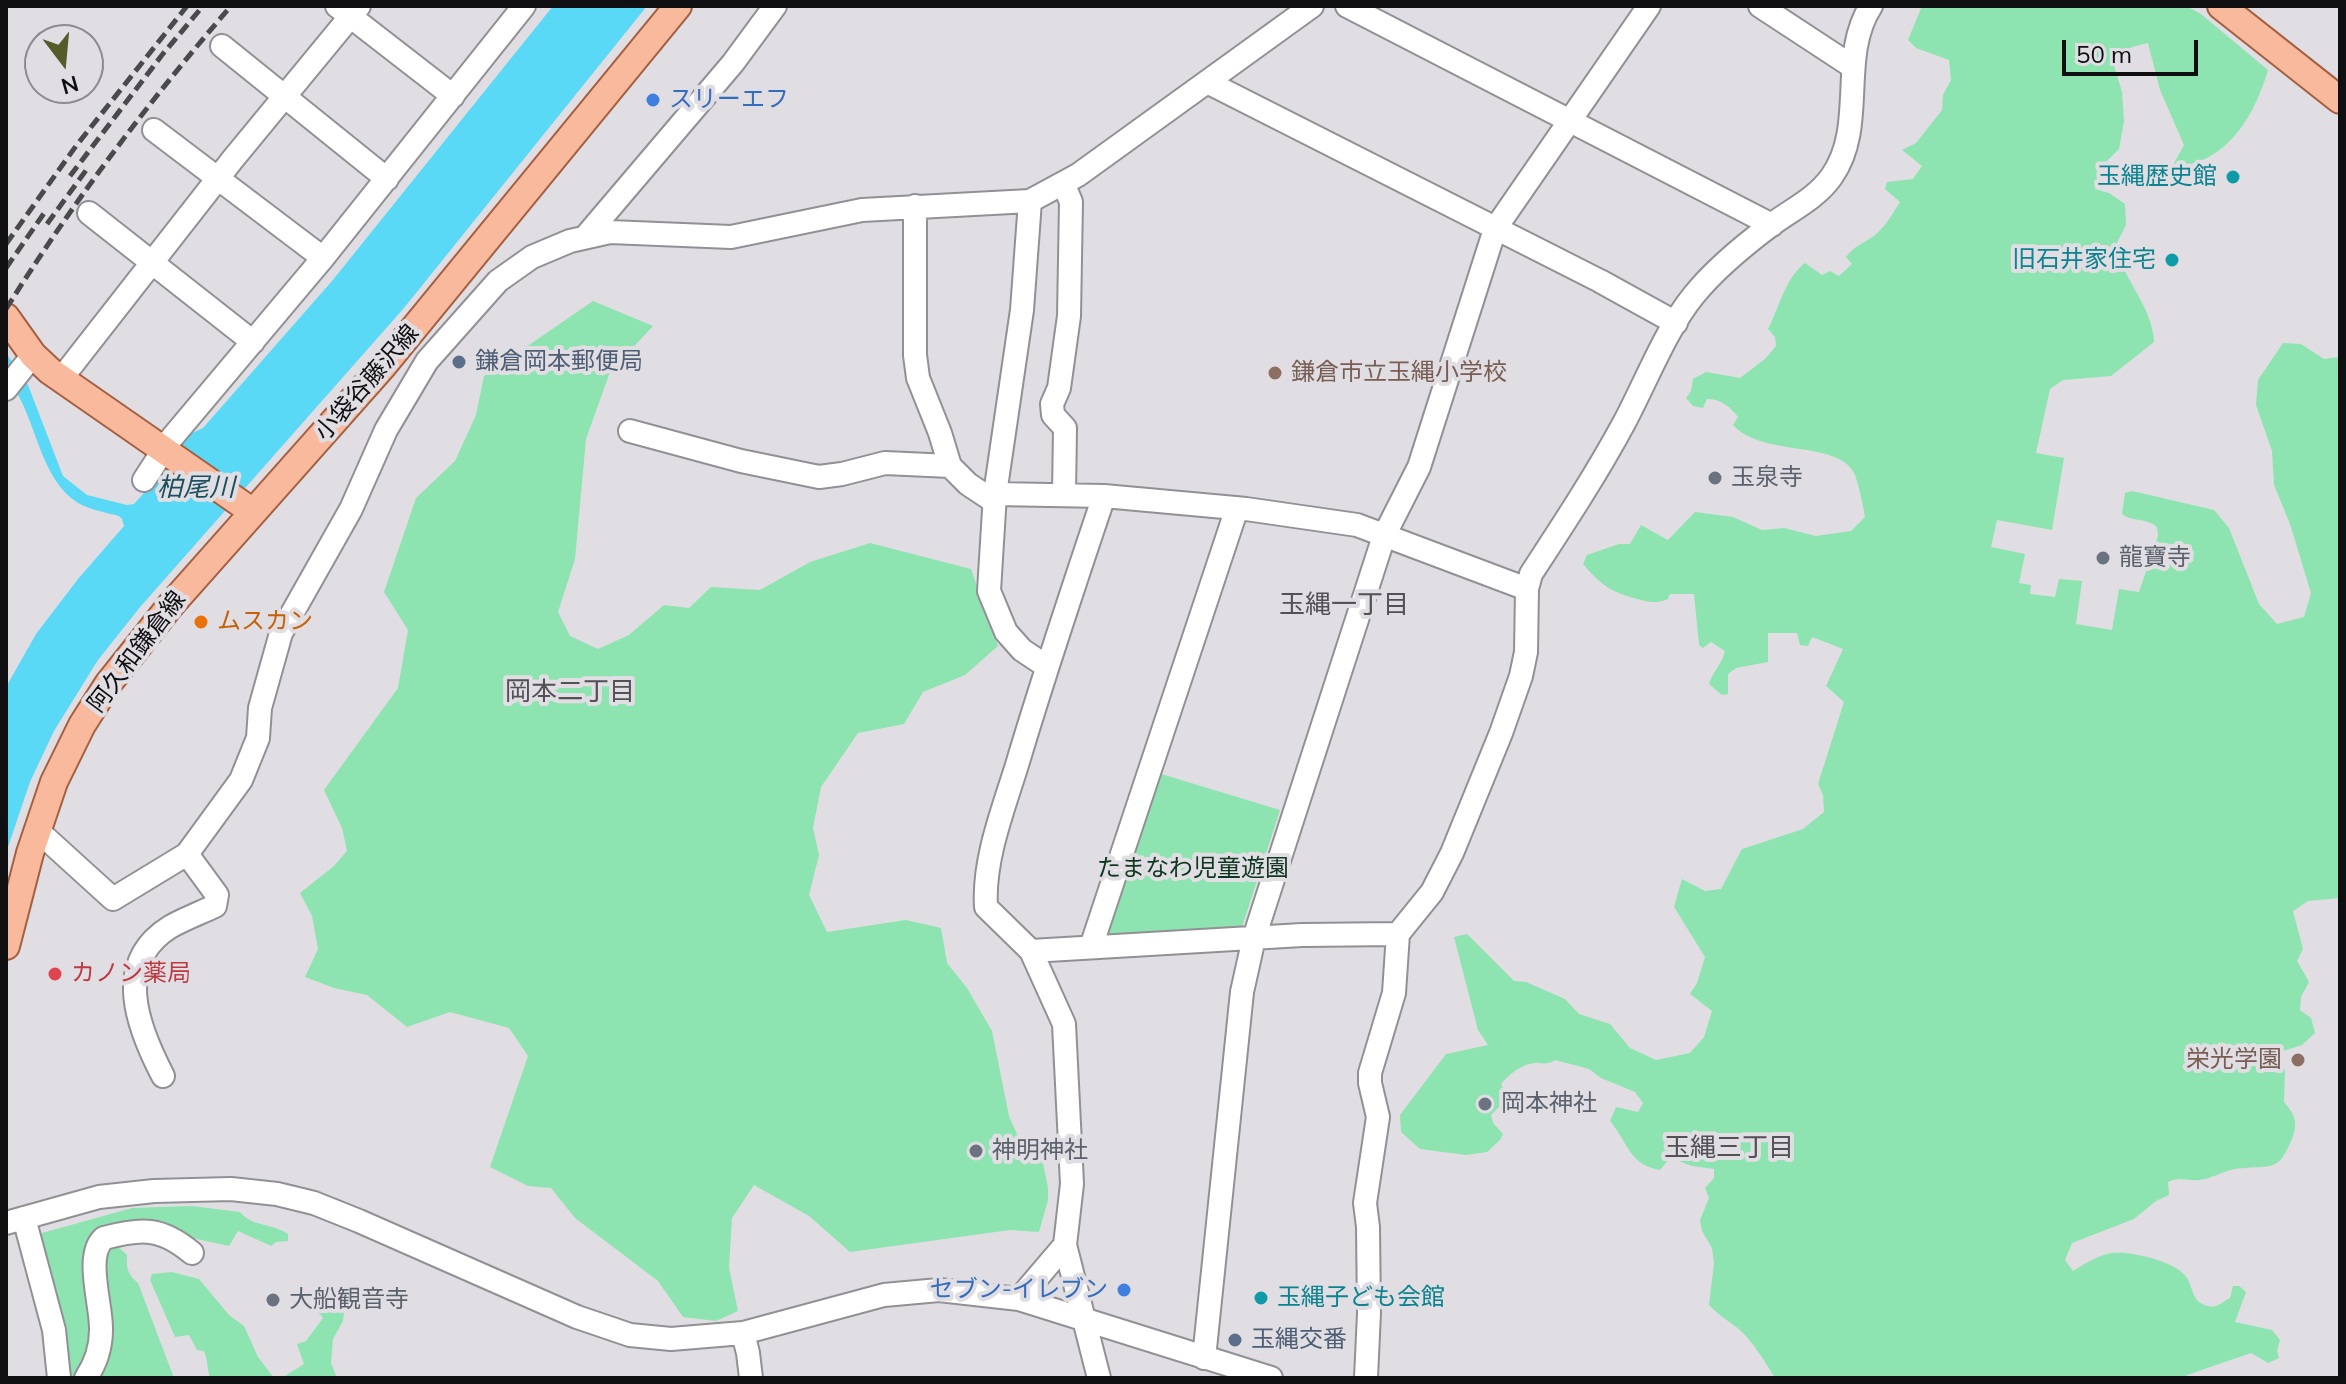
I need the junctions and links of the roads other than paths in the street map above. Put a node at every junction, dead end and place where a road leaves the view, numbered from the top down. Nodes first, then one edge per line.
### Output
1 (678, 6) edge
2 (775, 6) edge
3 (1312, 6) edge
4 (1347, 6) edge
5 (1649, 6) edge
6 (1760, 6) edge
7 (1871, 6) edge
8 (2221, 6) edge
9 (2251, 6) edge
10 (520, 7) edge
11 (349, 10) edge
12 (222, 46) dead end
13 (1853, 67) junction
14 (1207, 82) junction
15 (2330, 92) edge
16 (285, 95) junction
17 (453, 96) junction
18 (1569, 122) junction
19 (154, 130) dead end
20 (218, 178) junction
21 (387, 179) junction
22 (1064, 185) junction
23 (1030, 201) junction
24 (915, 206) junction
25 (89, 213) dead end
26 (1772, 225) junction
27 (1495, 229) junction
28 (586, 236) junction
29 (323, 258) junction
30 (153, 261) junction
31 (6, 317) edge
32 (1676, 323) junction
33 (253, 342) junction
34 (27, 362) junction
35 (383, 366) junction
36 (61, 379) junction
37 (413, 382) junction
38 (7, 388) edge
39 (630, 431) dead end
40 (165, 450) junction
41 (950, 466) junction
42 (144, 480) dead end
43 (1064, 494) junction
44 (1104, 496) junction
45 (995, 498) junction
46 (1237, 508) junction
47 (253, 512) junction
48 (1384, 536) junction
49 (1527, 589) junction
50 (1046, 666) junction
51 (37, 830) junction
52 (187, 854) junction
53 (1398, 934) junction
54 (1254, 938) junction
55 (6, 946) edge
56 (1091, 947) junction
57 (1031, 951) junction
58 (163, 1076) dead end
59 (15, 1220) edge
60 (1065, 1245) junction
61 (192, 1253) dead end
62 (1019, 1299) junction
63 (1085, 1318) junction
64 (743, 1333) junction
65 (1204, 1358) junction
66 (59, 1378) edge
67 (86, 1378) edge
68 (751, 1378) edge
69 (1099, 1378) edge
70 (1271, 1378) edge
71 (1366, 1378) edge

1 - 35 main road, 小袋谷藤沢線
2 - 28 street
3 - 14 street
4 - 18 street
5 - 18 street
6 - 13 street
7 - 13 street
8 - 15 main road
9 - 15 main road
10 - 17 street
11 - 16 street
11 - 17 street
12 - 16 street
13 - 26 street
14 - 22 street
14 - 27 street
16 - 20 street
16 - 21 street
17 - 21 street
18 - 26 street
18 - 27 street
19 - 20 street
20 - 29 street
20 - 30 street
21 - 29 street
22 - 23 street
22 - 43 street
23 - 24 street
23 - 45 street
24 - 28 street
24 - 41 street
25 - 30 street
26 - 32 street
27 - 32 street
27 - 48 street
28 - 37 street
29 - 33 street
30 - 33 street
30 - 36 street
31 - 34 main road
32 - 49 street
33 - 40 street
34 - 36 main road
34 - 38 street
35 - 37 street
35 - 47 main road, 小袋谷藤沢線
36 - 40 main road
37 - 52 street
39 - 41 street
40 - 42 street
40 - 47 main road
41 - 45 street
43 - 44 street
43 - 45 street
44 - 46 street
44 - 50 street
45 - 50 street
46 - 48 street
46 - 56 street
47 - 51 main road, 阿久和鎌倉線
48 - 49 street
48 - 54 street
49 - 53 street
50 - 57 street
51 - 52 street
51 - 55 main road, 阿久和鎌倉線
52 - 58 street
53 - 54 street
53 - 71 street
54 - 56 street
54 - 65 street
56 - 57 street
57 - 60 street
59 - 64 street
59 - 66 street
60 - 62 street
60 - 63 street
61 - 67 street
62 - 63 street
62 - 64 street
63 - 65 street
63 - 69 street
64 - 68 street
65 - 70 street

